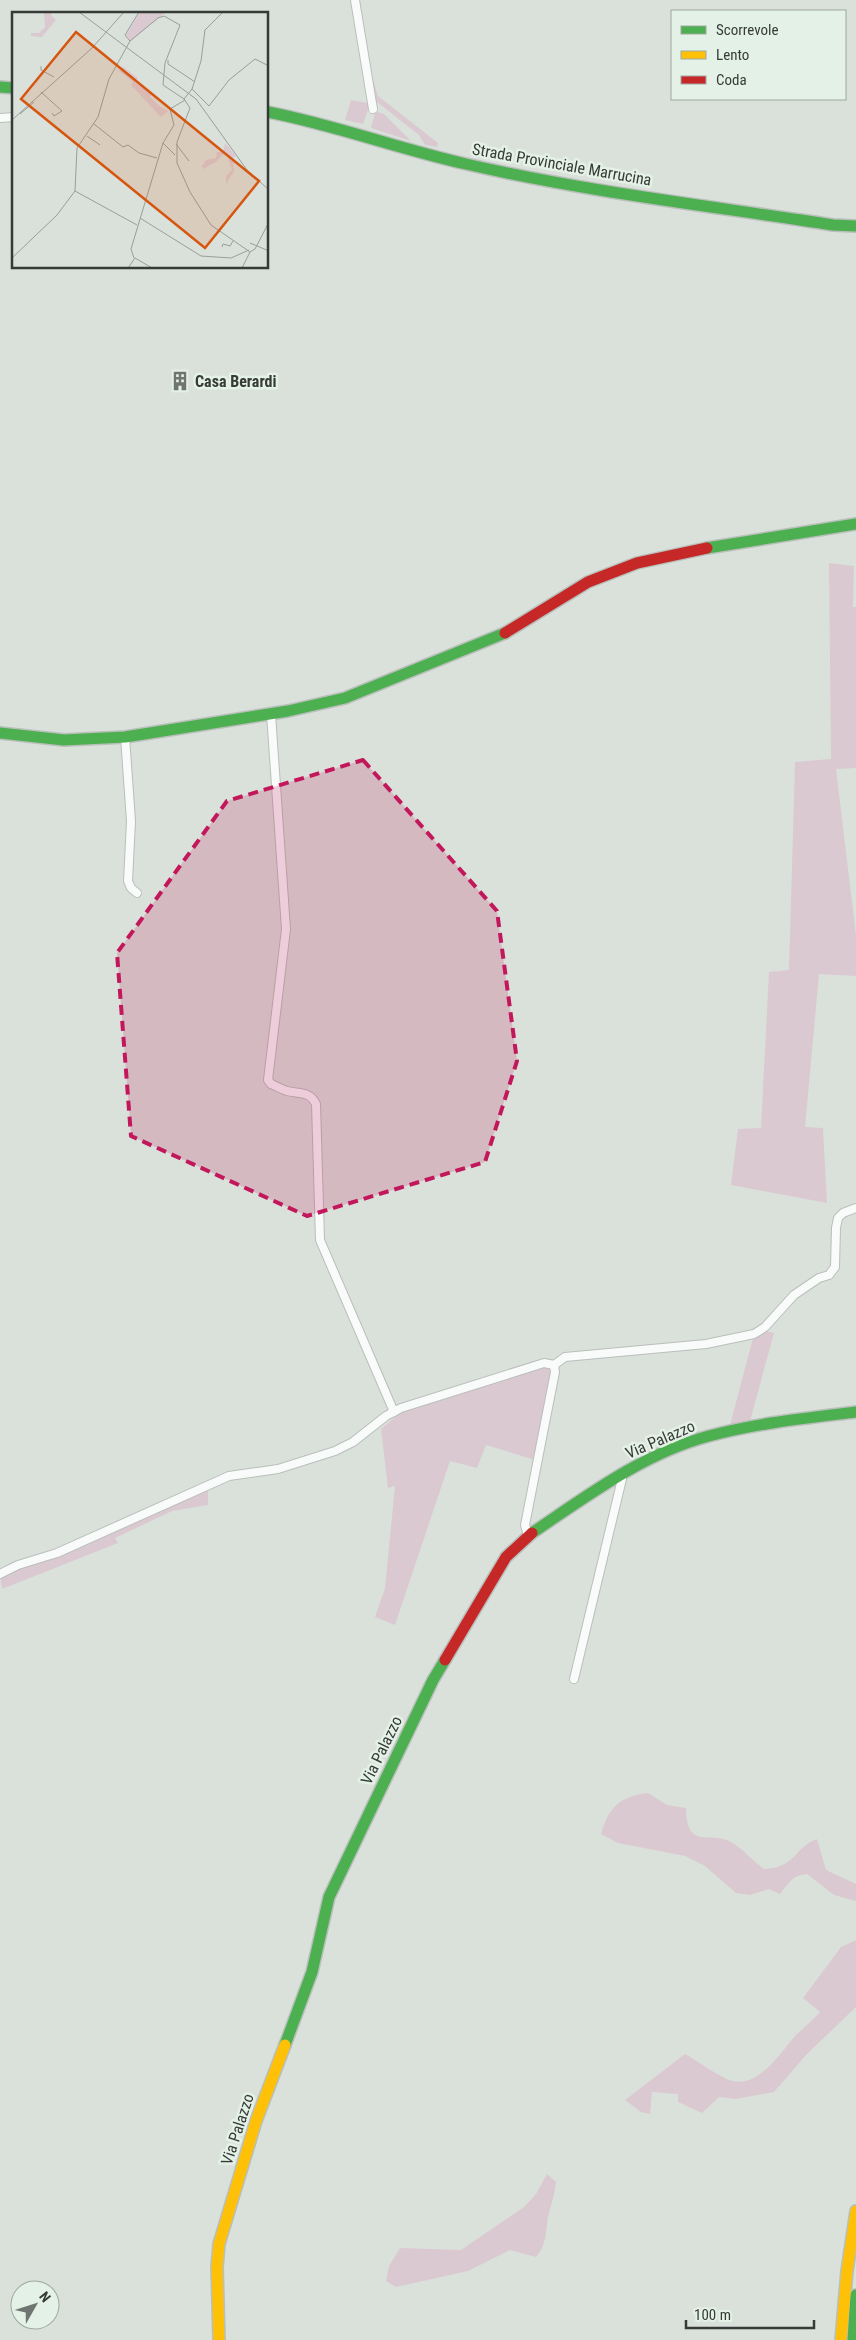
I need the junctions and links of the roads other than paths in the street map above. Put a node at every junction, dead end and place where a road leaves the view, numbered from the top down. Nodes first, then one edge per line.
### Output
1 (355, 0) edge
2 (373, 109) dead end
3 (269, 112) edge
4 (856, 226) edge
5 (856, 524) edge
6 (271, 714) junction
7 (0, 733) edge
8 (125, 737) junction
9 (137, 893) dead end
10 (856, 1208) edge
11 (554, 1365) junction
12 (394, 1412) junction
13 (856, 1412) edge
14 (621, 1474) junction
15 (528, 1536) junction
16 (0, 1574) edge
17 (574, 1679) dead end
18 (856, 2211) edge
19 (856, 2295) edge
20 (219, 2340) edge
21 (841, 2340) edge
22 (853, 2340) edge

1 - 2 street
3 - 4 main road, Strada Provinciale Marrucina
5 - 6 main road
6 - 8 main road
6 - 12 street
7 - 8 main road
8 - 9 street
10 - 11 street
11 - 12 street
11 - 15 street
12 - 16 street
13 - 14 main road, Via Palazzo
14 - 15 main road, Via Palazzo
14 - 17 street
15 - 20 main road, Via Palazzo
18 - 21 main road
19 - 22 main road

